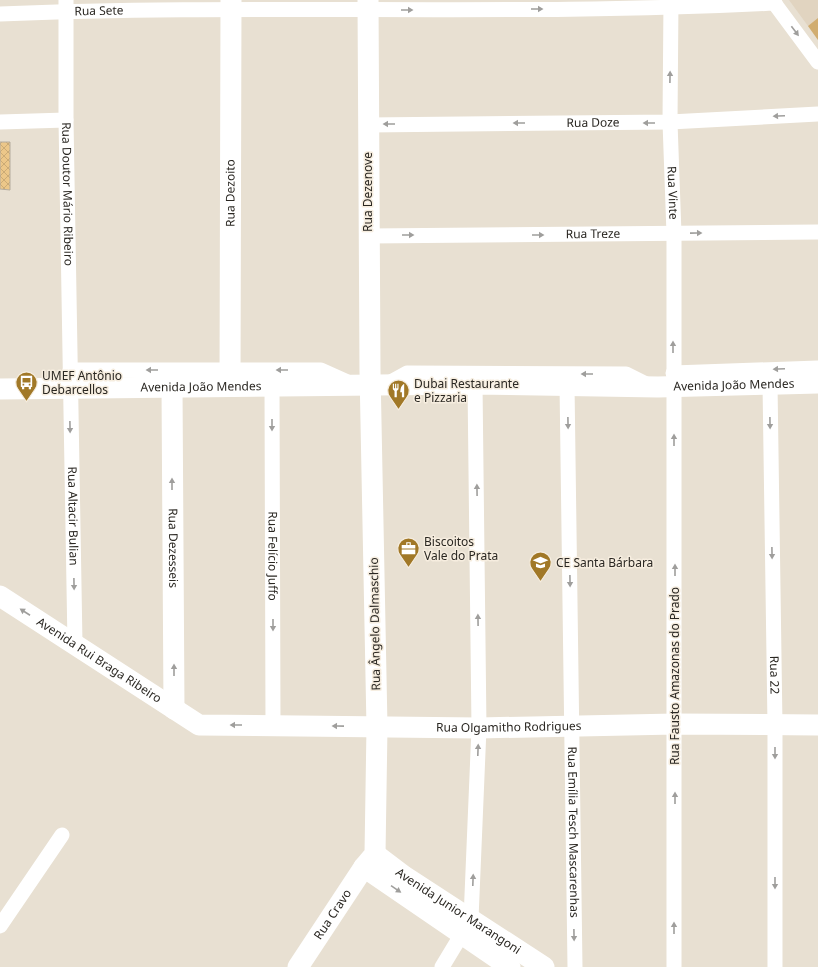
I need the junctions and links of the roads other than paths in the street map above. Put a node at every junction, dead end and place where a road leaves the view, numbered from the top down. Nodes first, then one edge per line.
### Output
1 (773, 2) edge
2 (671, 4) edge
3 (231, 5) edge
4 (368, 5) edge
5 (67, 6) edge
6 (0, 14) edge
7 (818, 62) edge
8 (818, 114) edge
9 (66, 120) junction
10 (0, 122) edge
11 (670, 122) junction
12 (368, 125) junction
13 (818, 232) edge
14 (674, 234) junction
15 (369, 236) junction
16 (818, 368) edge
17 (230, 378) junction
18 (70, 379) junction
19 (674, 379) junction
20 (818, 383) edge
21 (475, 384) junction
22 (567, 384) junction
23 (770, 384) junction
24 (371, 385) junction
25 (172, 386) junction
26 (272, 386) junction
27 (651, 386) junction
28 (0, 389) edge
29 (0, 596) edge
30 (75, 644) junction
31 (174, 709) junction
32 (675, 724) junction
33 (199, 725) joint
34 (775, 725) junction
35 (818, 725) edge
36 (273, 726) junction
37 (572, 726) junction
38 (377, 727) junction
39 (479, 728) junction
40 (62, 835) dead end
41 (369, 861) junction
42 (0, 926) edge
43 (467, 927) junction
44 (298, 967) edge
45 (442, 967) edge
46 (510, 967) edge
47 (544, 967) edge
48 (575, 967) edge
49 (674, 967) edge
50 (775, 967) edge

1 - 2 street, Rua Sete
1 -> 7 street
4 -> 2 street, Rua Sete
11 -> 2 street, Rua Vinte
3 - 4 street, Rua Sete
3 - 5 street, Rua Sete
3 - 17 street, Rua Dezoito
4 - 12 street, Rua Dezenove
5 - 6 street, Rua Sete
5 - 9 street, Rua Doutor Mário Ribeiro
8 -> 11 street, Rua Doze
9 - 10 street
9 - 18 street, Rua Doutor Mário Ribeiro
11 -> 12 street, Rua Doze
11 - 14 street, Rua Vinte
12 - 15 street, Rua Dezenove
14 -> 13 street, Rua Treze
15 -> 14 street, Rua Treze
19 -> 14 street, Rua Vinte
15 - 24 street, Rua Dezenove
16 -> 19 street, Avenida João Mendes
17 -> 18 street, Avenida João Mendes
24 -> 17 street, Avenida João Mendes
17 - 25 street, Avenida João Mendes
17 - 26 street, Avenida João Mendes
18 - 25 street, Avenida João Mendes
18 - 28 street, Avenida João Mendes
18 -> 30 street, Rua Altacir Bulian
19 - 23 street, Avenida João Mendes
19 - 27 street, Avenida João Mendes
32 -> 19 street, Rua Fausto Amazonas do Prado
20 - 23 street, Avenida João Mendes
21 - 22 street, Avenida João Mendes
21 - 24 street, Avenida João Mendes
39 -> 21 street
22 - 27 street, Avenida João Mendes
22 -> 37 street, Rua Emília Tesch Mascarenhas
23 -> 34 street, Rua 22
24 - 26 street, Avenida João Mendes
27 -> 24 street, Avenida João Mendes
24 - 38 street, Rua Ângelo Dalmaschio
31 -> 25 street, Rua Dezesseis
26 -> 36 street, Rua Felício Juffo
30 -> 29 street, Avenida Rui Braga Ribeiro
30 - 31 street, Avenida Rui Braga Ribeiro
31 - 33 street, Avenida Rui Braga Ribeiro
32 - 34 street, Rua Olgamitho Rodrigues
32 - 37 street, Rua Olgamitho Rodrigues
49 -> 32 street, Rua Fausto Amazonas do Prado
36 -> 33 street, Rua Olgamitho Rodrigues
34 - 35 street, Rua Olgamitho Rodrigues
34 -> 50 street, Rua 22
38 -> 36 street, Rua Olgamitho Rodrigues
37 - 39 street, Rua Olgamitho Rodrigues
37 -> 48 street, Rua Emília Tesch Mascarenhas
38 - 39 street, Rua Olgamitho Rodrigues
38 - 41 street, Rua Ângelo Dalmaschio
43 -> 39 street
40 - 42 street
41 - 43 street, Avenida Junior Marangoni
41 - 44 street, Rua Cravo
43 - 45 street
43 - 46 street, Avenida Junior Marangoni
43 - 47 street, Avenida Junior Marangoni

